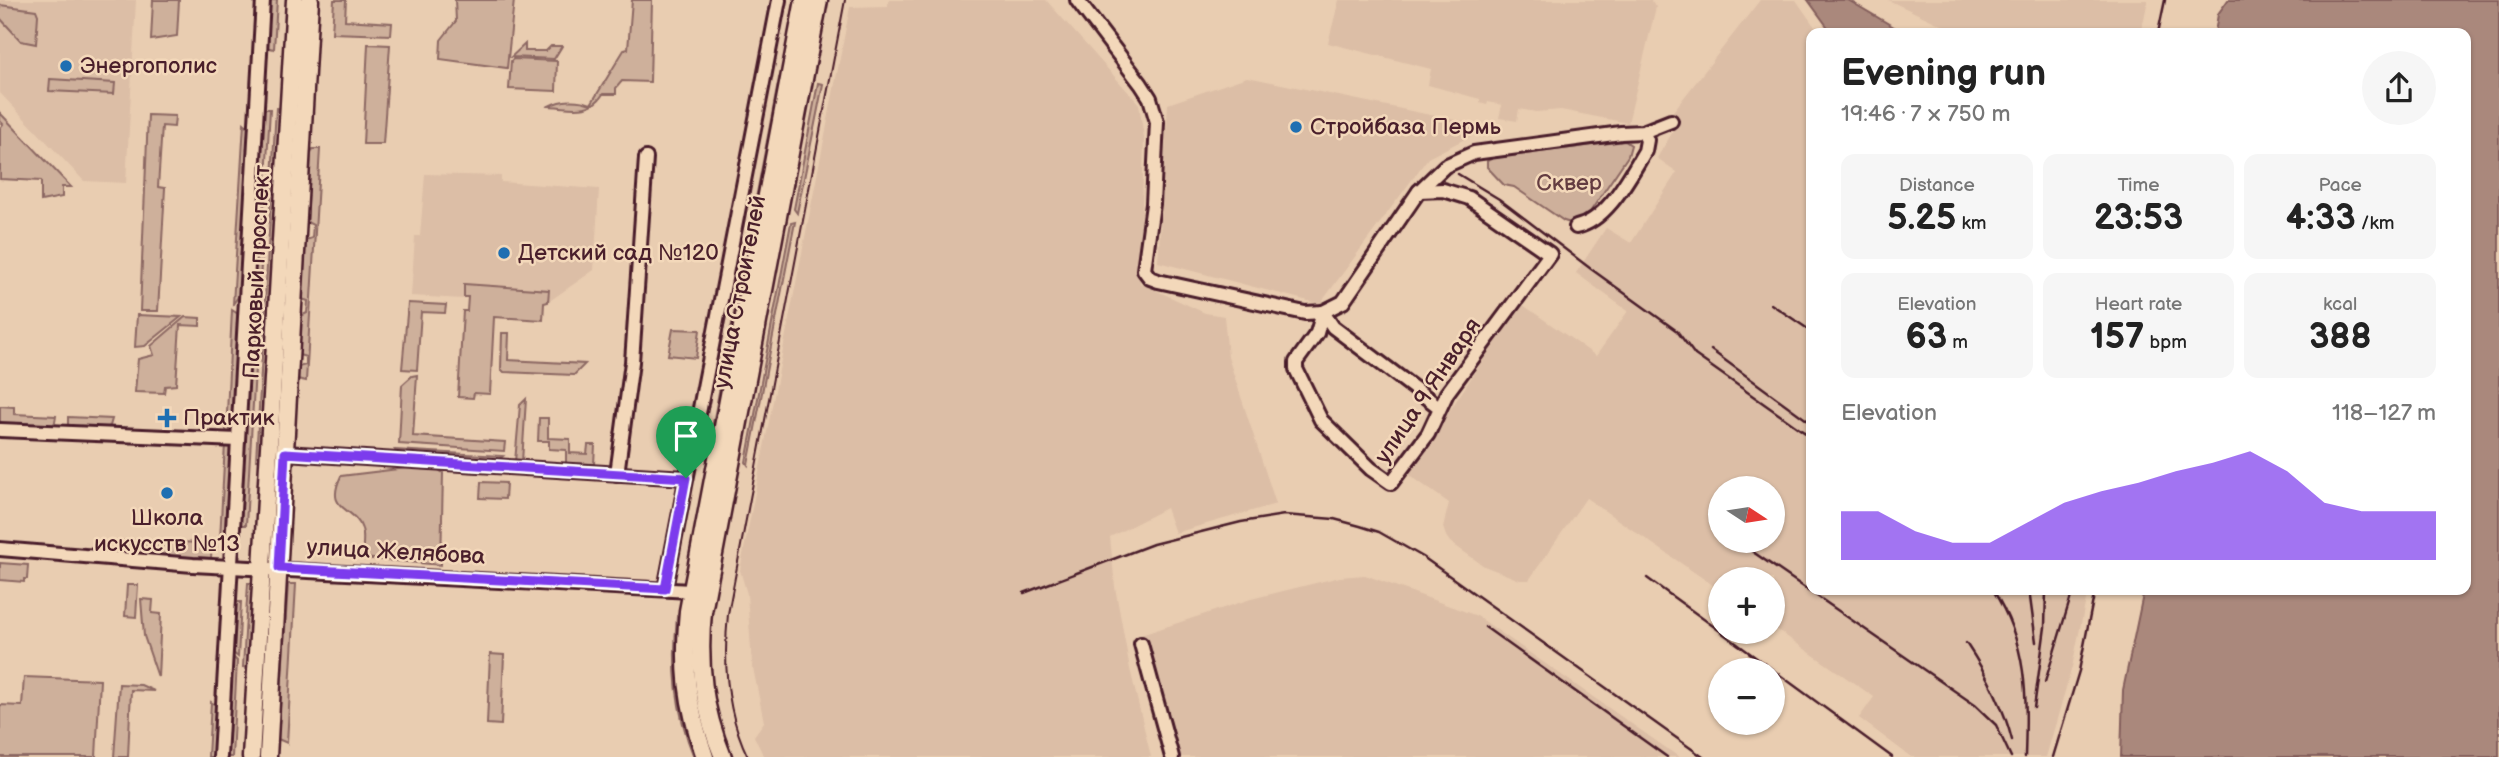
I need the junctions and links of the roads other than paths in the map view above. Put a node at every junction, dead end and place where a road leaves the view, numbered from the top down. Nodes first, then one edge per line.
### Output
1 (263, 0) edge
2 (295, 0) edge
3 (310, 0) edge
4 (779, 0) edge
5 (804, 0) edge
6 (819, 0) edge
7 (1077, 0) edge
8 (1671, 121) dead end
9 (1643, 132) junction
10 (646, 158) dead end
11 (1419, 191) junction
12 (1576, 227) dead end
13 (1323, 312) junction
14 (1439, 407) junction
15 (0, 430) edge
16 (238, 440) junction
17 (285, 453) junction
18 (617, 474) junction
19 (686, 478) junction
20 (0, 548) edge
21 (232, 566) junction
22 (270, 568) junction
23 (665, 589) junction
24 (699, 589) junction
25 (1141, 644) dead end
26 (220, 757) edge
27 (251, 757) edge
28 (268, 757) edge
29 (705, 757) edge
30 (723, 757) edge
31 (1172, 757) edge

1 - 16 street
2 - 22 main road, Парковый проспект
3 - 17 main road, Парковый проспект
4 - 19 street
5 - 24 main road, улица Строителей
6 - 24 main road, улица Строителей
7 - 13 street
8 - 9 street
9 - 11 street
9 - 12 street
10 - 18 street
11 - 13 street
11 - 14 street, улица 9 Января
13 - 14 street
13 - 14 street, улица 9 Января
15 - 16 street
16 - 21 street
17 - 18 street
17 - 22 main road, Парковый проспект
18 - 19 street
19 - 23 street
20 - 21 street, улица Желябова
21 - 22 street, улица Желябова
21 - 26 street
22 - 23 street, улица Желябова
22 - 27 main road, Парковый проспект
22 - 28 main road, Парковый проспект
23 - 24 street, улица Желябова
24 - 29 main road, улица Строителей
24 - 30 main road, улица Строителей
25 - 31 street

